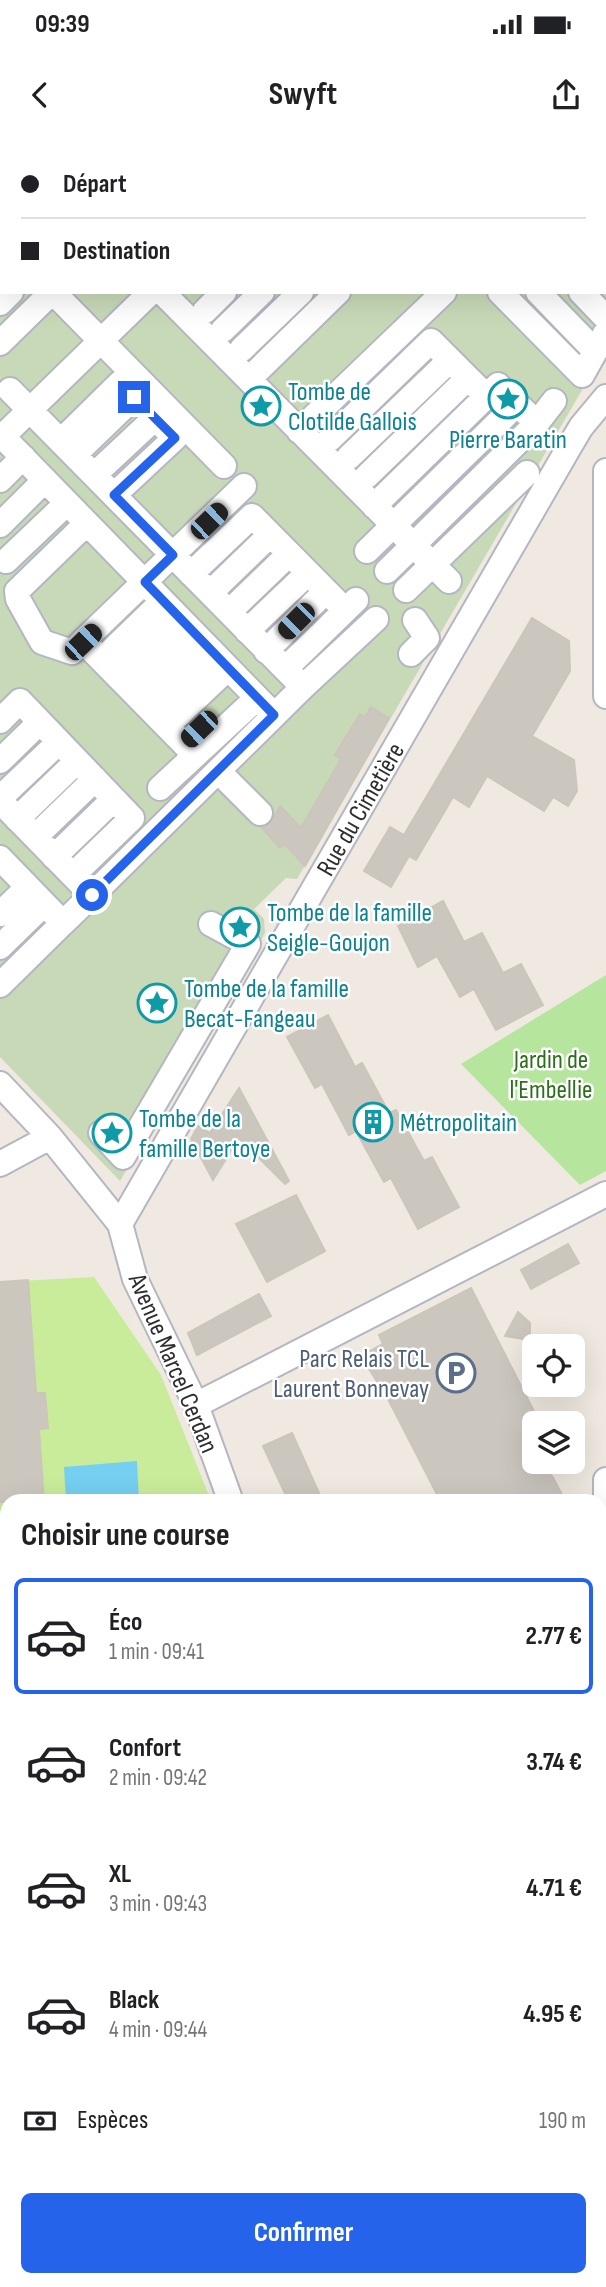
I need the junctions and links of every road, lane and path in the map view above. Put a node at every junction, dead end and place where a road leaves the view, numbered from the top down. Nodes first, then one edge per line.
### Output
1 (50, 294) edge
2 (53, 294) edge
3 (148, 294) edge
4 (164, 294) edge
5 (188, 294) edge
6 (222, 294) edge
7 (260, 294) edge
8 (299, 294) edge
9 (336, 294) edge
10 (442, 294) edge
11 (502, 294) edge
12 (541, 294) edge
13 (583, 294) edge
14 (205, 311) junction
15 (606, 318) edge
16 (223, 330) junction
17 (68, 332) dead end
18 (601, 342) edge
19 (0, 343) edge
20 (242, 349) junction
21 (96, 352) junction
22 (450, 360) junction
23 (255, 373) junction
24 (468, 378) junction
25 (10, 390) dead end
26 (127, 390) junction
27 (487, 396) junction
28 (606, 397) edge
29 (554, 401) dead end
30 (517, 404) junction
31 (36, 416) junction
32 (155, 418) junction
33 (537, 423) junction
34 (1, 437) edge
35 (314, 438) junction
36 (68, 448) junction
37 (23, 457) junction
38 (349, 457) junction
39 (224, 466) dead end
40 (606, 471) edge
41 (527, 473) dead end
42 (94, 475) junction
43 (367, 476) junction
44 (0, 480) edge
45 (45, 480) junction
46 (244, 486) dead end
47 (114, 495) junction
48 (380, 500) junction
49 (67, 503) junction
50 (87, 523) junction
51 (0, 524) edge
52 (393, 526) junction
53 (270, 535) junction
54 (413, 545) junction
55 (367, 551) dead end
56 (289, 554) junction
57 (173, 555) junction
58 (3, 558) edge
59 (387, 571) dead end
60 (308, 573) junction
61 (440, 573) junction
62 (191, 574) junction
63 (26, 582) junction
64 (145, 582) junction
65 (406, 590) dead end
66 (327, 592) junction
67 (210, 593) junction
68 (229, 612) junction
69 (376, 619) dead end
70 (415, 620) dead end
71 (247, 631) junction
72 (83, 642) junction
73 (267, 650) junction
74 (211, 651) junction
75 (411, 654) dead end
76 (285, 669) junction
77 (303, 687) junction
78 (606, 696) edge
79 (150, 709) junction
80 (274, 715) junction
81 (0, 720) edge
82 (40, 722) junction
83 (59, 742) junction
84 (0, 761) edge
85 (77, 761) junction
86 (218, 771) junction
87 (95, 779) junction
88 (160, 788) dead end
89 (114, 799) junction
90 (6, 806) edge
91 (260, 813) dead end
92 (35, 838) junction
93 (54, 857) junction
94 (0, 858) edge
95 (73, 875) junction
96 (36, 895) junction
97 (92, 895) junction
98 (0, 914) edge
99 (63, 923) junction
100 (212, 924) dead end
101 (0, 947) edge
102 (0, 985) edge
103 (0, 1084) edge
104 (101, 1133) dead end
105 (50, 1137) junction
106 (0, 1164) edge
107 (606, 1194) edge
108 (120, 1224) junction
109 (196, 1405) junction
110 (228, 1494) edge

1 - 19 street
2 - 21 street
3 - 21 street
4 - 23 street
5 - 14 street
6 - 14 street
7 - 16 street
8 - 20 street
9 - 23 street
10 - 35 street
11 - 18 street
12 - 18 street
13 - 15 street
14 - 16 street
16 - 20 street
17 - 21 street
20 - 23 street
21 - 26 street
21 - 31 street
21 - 39 street
22 - 24 street
22 - 35 street
22 - 38 street
23 - 35 street
24 - 27 street
24 - 43 street
25 - 31 street
26 - 32 street
26 - 36 street
27 - 30 street
27 - 48 street
28 - 108 street, Rue du Cimetière
29 - 33 street
30 - 33 street
30 - 52 street
31 - 34 street
31 - 36 street
32 - 42 street
32 - 47 street
33 - 54 street
34 - 37 street
35 - 38 street
35 - 48 street
36 - 42 street
37 - 44 street
37 - 45 street
38 - 43 street
40 - 78 street
41 - 61 street
42 - 47 street
43 - 48 street
45 - 49 street
45 - 51 street
46 - 57 street
47 - 57 street
48 - 52 street
49 - 50 street
49 - 58 street
50 - 63 street
50 - 64 street
52 - 54 street
52 - 55 street
53 - 56 street
53 - 62 street
53 - 67 street
54 - 59 street
54 - 61 street
56 - 60 street
56 - 68 street
57 - 62 street
57 - 64 street
58 - 63 street
60 - 66 street
60 - 71 street
61 - 65 street
62 - 67 street
63 - 72 street
64 - 72 street
64 - 74 street
66 - 73 street
66 - 76 street
67 - 68 street
68 - 71 street
69 - 77 street
70 - 75 street
71 - 73 street
72 - 79 street
73 - 76 street
74 - 79 street
74 - 79 street
74 - 79 street
74 - 80 street
76 - 77 street
77 - 80 street
79 - 88 street
80 - 86 street
81 - 82 street
82 - 83 street
82 - 84 street
83 - 85 street
83 - 90 street
85 - 87 street
85 - 90 street
86 - 91 street
86 - 97 street
87 - 89 street
87 - 92 street
89 - 93 street
89 - 95 street
90 - 92 street
92 - 93 street
93 - 95 street
94 - 96 street
95 - 97 street
96 - 98 street
96 - 99 street
96 - 101 street
97 - 99 street
99 - 102 street
100 - 104 street
103 - 105 street
105 - 106 street
105 - 108 street
107 - 109 street
108 - 109 street, Avenue Marcel Cerdan
109 - 110 street, Avenue Marcel Cerdan

